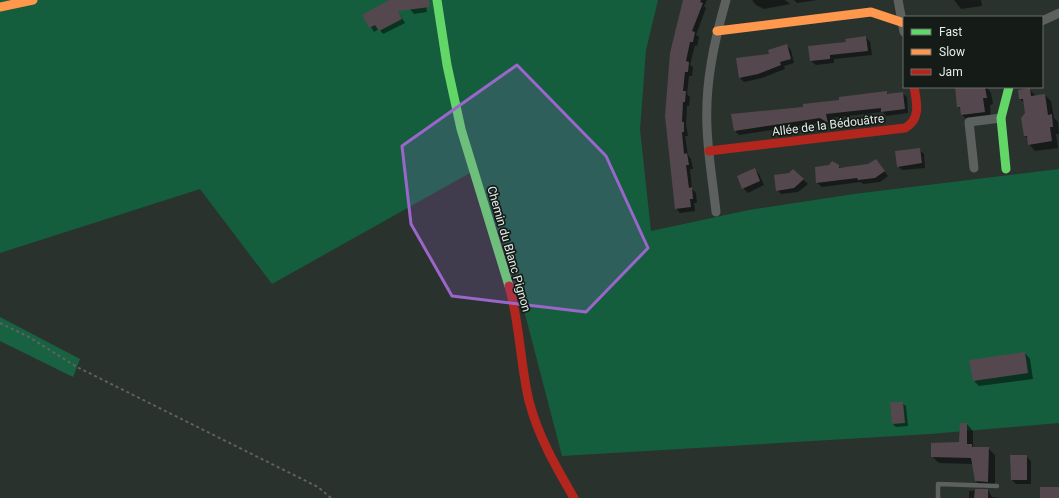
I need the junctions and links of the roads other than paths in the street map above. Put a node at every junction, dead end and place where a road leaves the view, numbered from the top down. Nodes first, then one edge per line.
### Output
1 (33, 0) edge
2 (437, 0) edge
3 (726, 0) edge
4 (898, 0) edge
5 (0, 7) edge
6 (1059, 13) edge
7 (1043, 21) edge
8 (903, 22) edge
9 (717, 31) junction
10 (914, 88) edge
11 (1010, 88) edge
12 (1001, 118) junction
13 (709, 151) junction
14 (974, 168) dead end
15 (1006, 169) dead end
16 (716, 212) dead end
17 (997, 486) dead end
18 (574, 498) edge
19 (938, 498) edge

1 - 5 street
2 - 18 street, Chemin du Blanc Pignon
3 - 9 street
4 - 8 street
6 - 7 street
8 - 9 street
9 - 13 street
10 - 13 street, Allée de la Bédouâtre
11 - 12 street
12 - 14 street
12 - 15 street
13 - 16 street
17 - 19 lane

